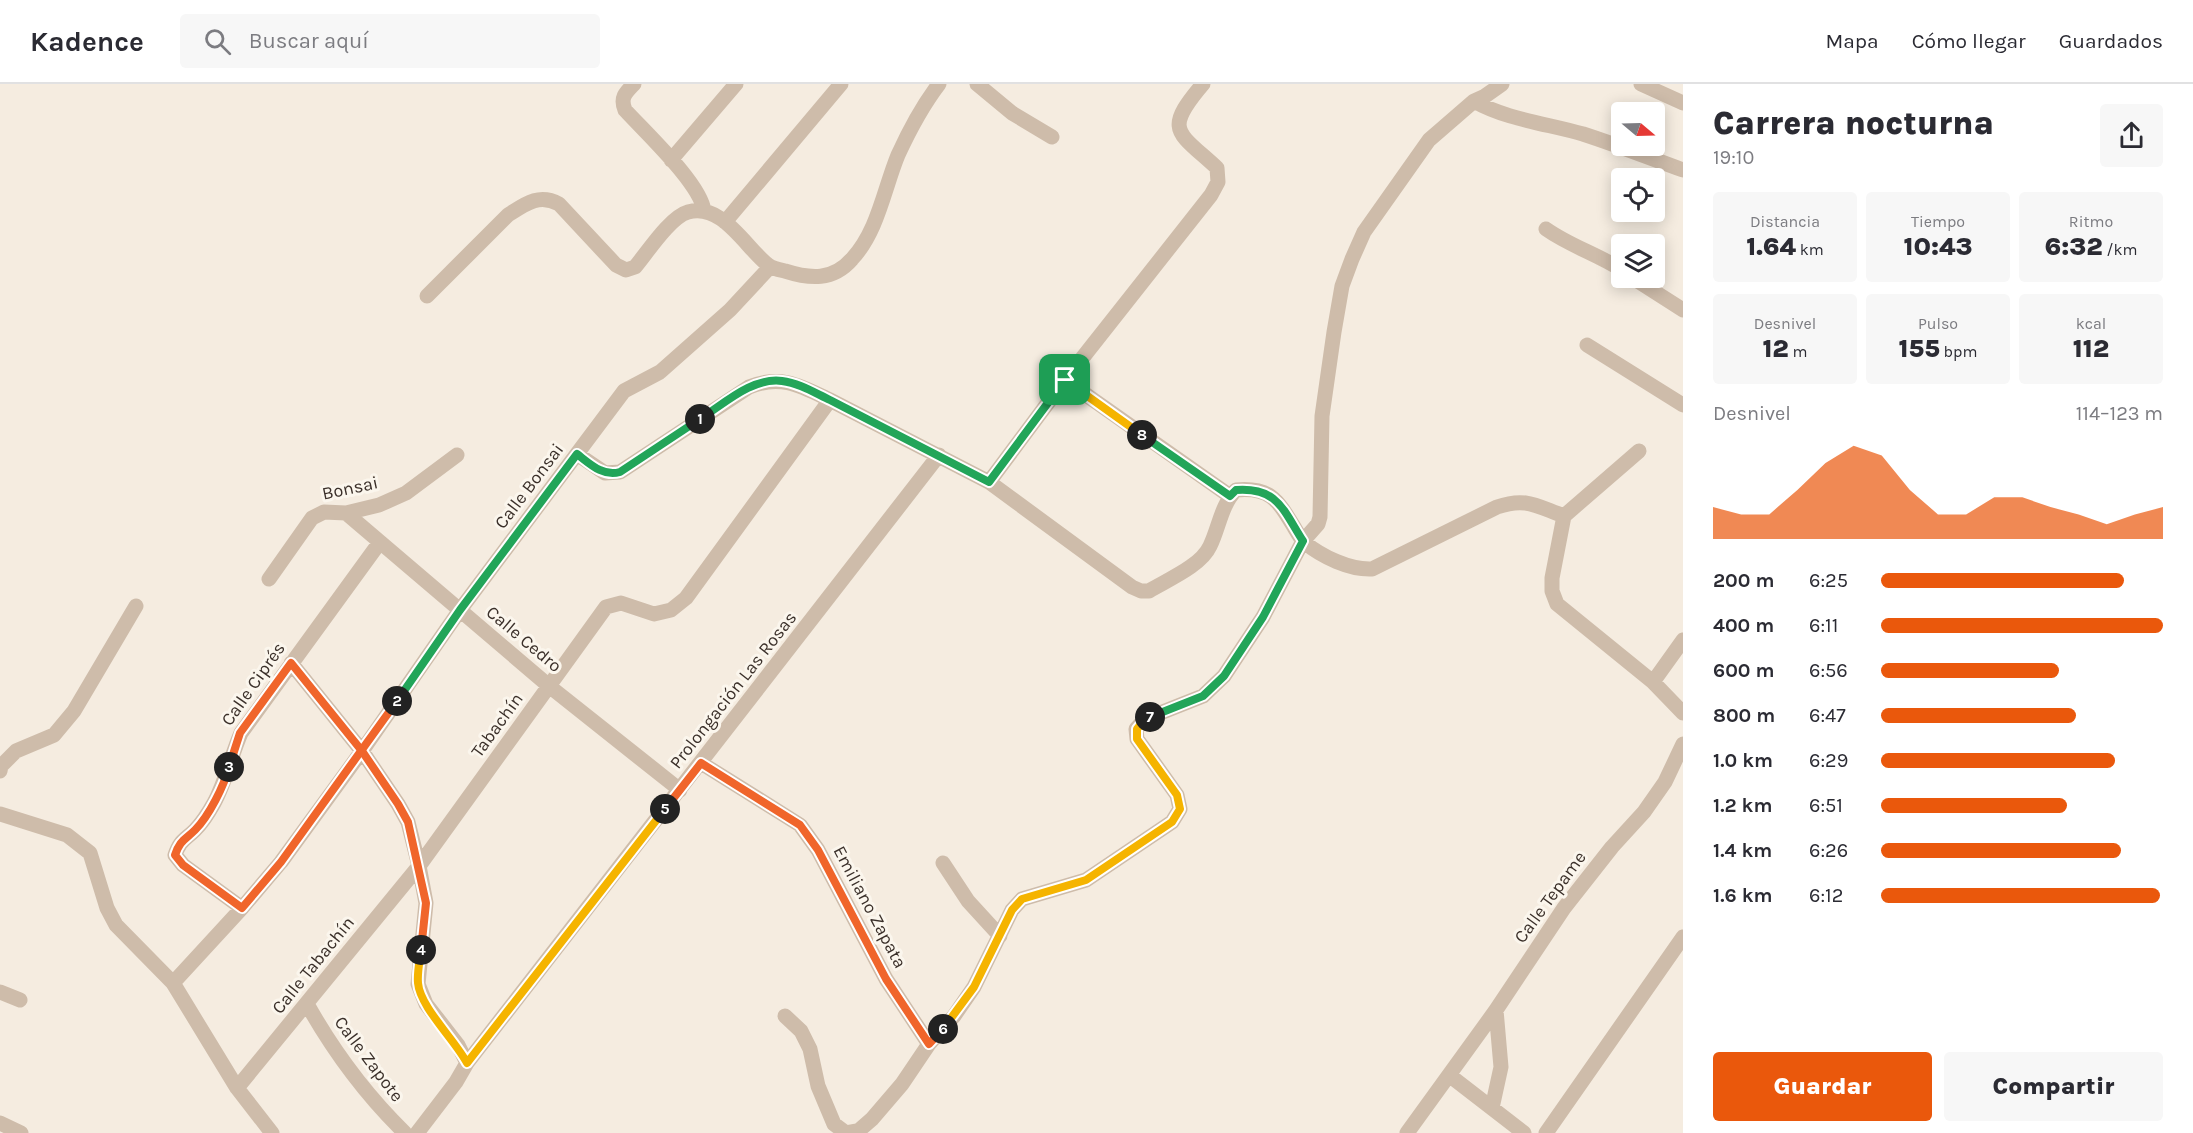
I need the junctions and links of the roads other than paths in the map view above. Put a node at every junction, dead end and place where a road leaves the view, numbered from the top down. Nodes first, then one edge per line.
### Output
1 (634, 84) edge
2 (736, 84) edge
3 (841, 84) edge
4 (939, 84) edge
5 (977, 84) edge
6 (1203, 84) edge
7 (1502, 84) edge
8 (1641, 84) edge
9 (1474, 101) junction
10 (1683, 103) edge
11 (1053, 137) dead end
12 (671, 160) junction
13 (1683, 170) edge
14 (704, 211) junction
15 (725, 222) junction
16 (1546, 229) dead end
17 (1611, 263) edge
18 (770, 267) junction
19 (1649, 288) edge
20 (427, 296) dead end
21 (1683, 310) edge
22 (1587, 345) dead end
23 (1065, 380) junction
24 (830, 400) junction
25 (1683, 405) edge
26 (1639, 451) dead end
27 (577, 454) junction
28 (939, 454) junction
29 (457, 455) dead end
30 (989, 482) junction
31 (1230, 496) junction
32 (346, 513) junction
33 (1564, 516) junction
34 (1303, 541) junction
35 (380, 542) junction
36 (269, 579) dead end
37 (136, 606) dead end
38 (460, 610) junction
39 (1683, 640) edge
40 (291, 663) junction
41 (1653, 682) junction
42 (549, 686) junction
43 (1683, 713) edge
44 (1683, 744) edge
45 (362, 751) junction
46 (701, 763) junction
47 (0, 771) edge
48 (680, 790) junction
49 (0, 814) edge
50 (944, 863) dead end
51 (419, 866) junction
52 (242, 908) junction
53 (1000, 936) junction
54 (1683, 937) edge
55 (172, 983) junction
56 (0, 992) edge
57 (20, 1000) dead end
58 (307, 1004) junction
59 (1496, 1010) junction
60 (785, 1016) dead end
61 (929, 1044) junction
62 (467, 1063) junction
63 (1449, 1075) junction
64 (237, 1088) junction
65 (1492, 1108) junction
66 (0, 1123) edge
67 (856, 1132) edge
68 (21, 1133) edge
69 (272, 1133) edge
70 (405, 1133) edge
71 (417, 1133) edge
72 (1407, 1133) edge
73 (1524, 1133) edge
74 (1546, 1133) edge

1 - 12 street
2 - 12 street
3 - 15 street
4 - 18 street
5 - 11 street
6 - 23 street
7 - 9 street
8 - 10 street
9 - 13 street
9 - 34 street
12 - 14 street
14 - 15 street
14 - 20 street
15 - 18 street
16 - 17 street
18 - 27 street, Calle Bonsai
19 - 21 street
22 - 25 street
23 - 30 street
23 - 31 street
24 - 27 street
24 - 28 street
24 - 42 street, Tabachín
26 - 33 street
27 - 38 street, Calle Bonsai
28 - 30 street
28 - 46 street, Prolongación Las Rosas
29 - 32 street, Bonsai
30 - 31 street
31 - 34 street
32 - 35 street, Calle Cedro
32 - 36 street, Bonsai
33 - 34 street
33 - 41 street
34 - 53 street
35 - 38 street, Calle Cedro
35 - 40 street, Calle Ciprés
37 - 47 street
38 - 42 street, Calle Cedro
38 - 45 street, Calle Bonsai
39 - 41 street
40 - 45 street
40 - 52 street, Calle Ciprés
41 - 43 street
42 - 48 street, Calle Cedro
42 - 51 street, Tabachín
44 - 59 street, Calle Tepame
45 - 51 street
45 - 52 street, Calle Bonsai
46 - 48 street, Prolongación Las Rosas
46 - 61 street, Emiliano Zapata
48 - 62 street, Prolongación Las Rosas
49 - 55 street
50 - 53 street
51 - 58 street, Calle Tabachín
51 - 62 street
52 - 55 street, Calle Bonsai
53 - 61 street
54 - 74 street
55 - 64 street
56 - 57 street
58 - 64 street, Calle Tabachín
58 - 70 street, Calle Zapote
59 - 63 street, Calle Tepame
59 - 65 street
60 - 67 street
61 - 67 street
62 - 71 street, Prolongación Las Rosas
63 - 65 street
63 - 72 street, Calle Tepame
64 - 69 street
65 - 73 street
66 - 68 street

